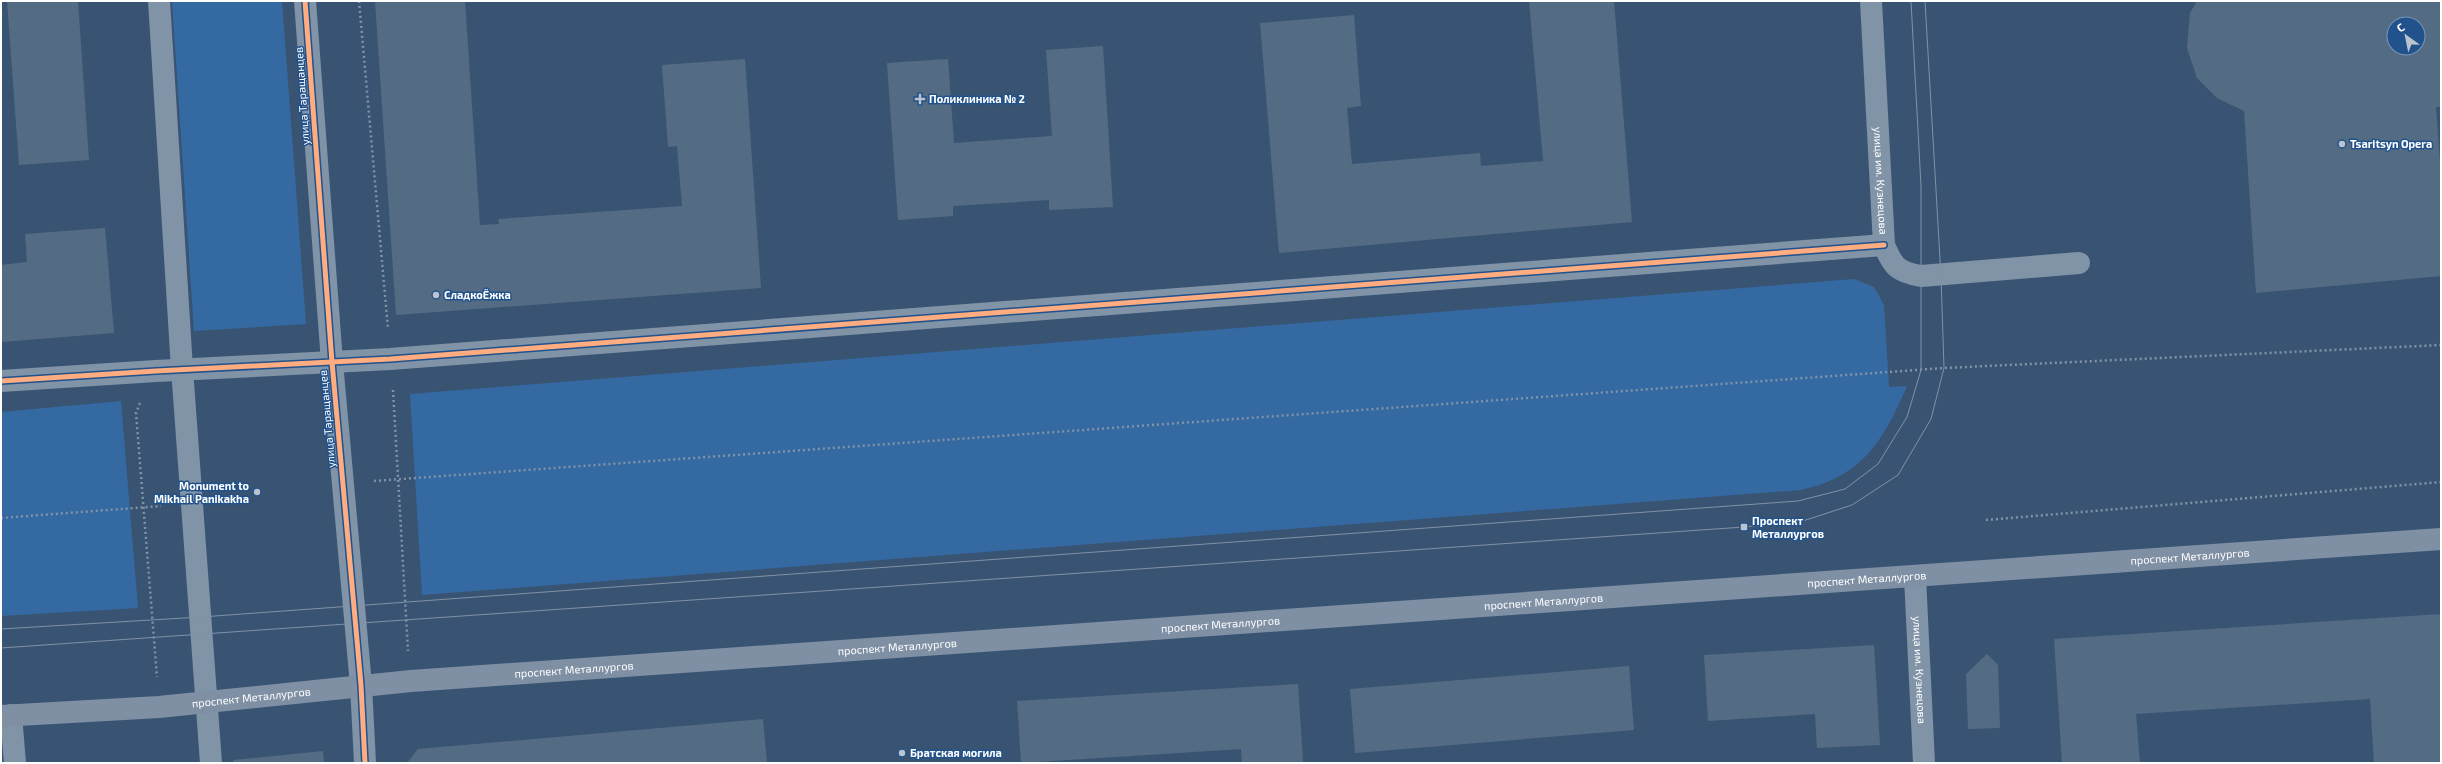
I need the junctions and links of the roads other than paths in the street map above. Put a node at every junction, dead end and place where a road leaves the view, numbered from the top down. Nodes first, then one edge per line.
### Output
1 (159, 1) edge
2 (305, 1) edge
3 (1871, 1) edge
4 (1884, 245) junction
5 (2079, 263) dead end
6 (332, 362) junction
7 (182, 369) junction
8 (1, 381) edge
9 (2441, 539) edge
10 (1915, 577) junction
11 (361, 685) junction
12 (208, 703) junction
13 (6, 715) edge
14 (15, 763) edge
15 (211, 763) edge
16 (365, 763) edge
17 (1924, 763) edge

1 - 7 street
2 - 6 street, улица Таращанцев
3 - 4 street, улица им. Кузнецова
4 - 5 street, улица им. Кузнецова
4 - 6 street
6 - 7 street
6 - 11 street, улица Таращанцев
7 - 8 street
7 - 12 street
9 - 10 main road, проспект Металлургов
10 - 11 main road, проспект Металлургов
10 - 17 street, улица им. Кузнецова
11 - 12 main road, проспект Металлургов
11 - 16 street, улица Таращанцев
12 - 13 main road, проспект Металлургов
12 - 15 street
13 - 14 street

